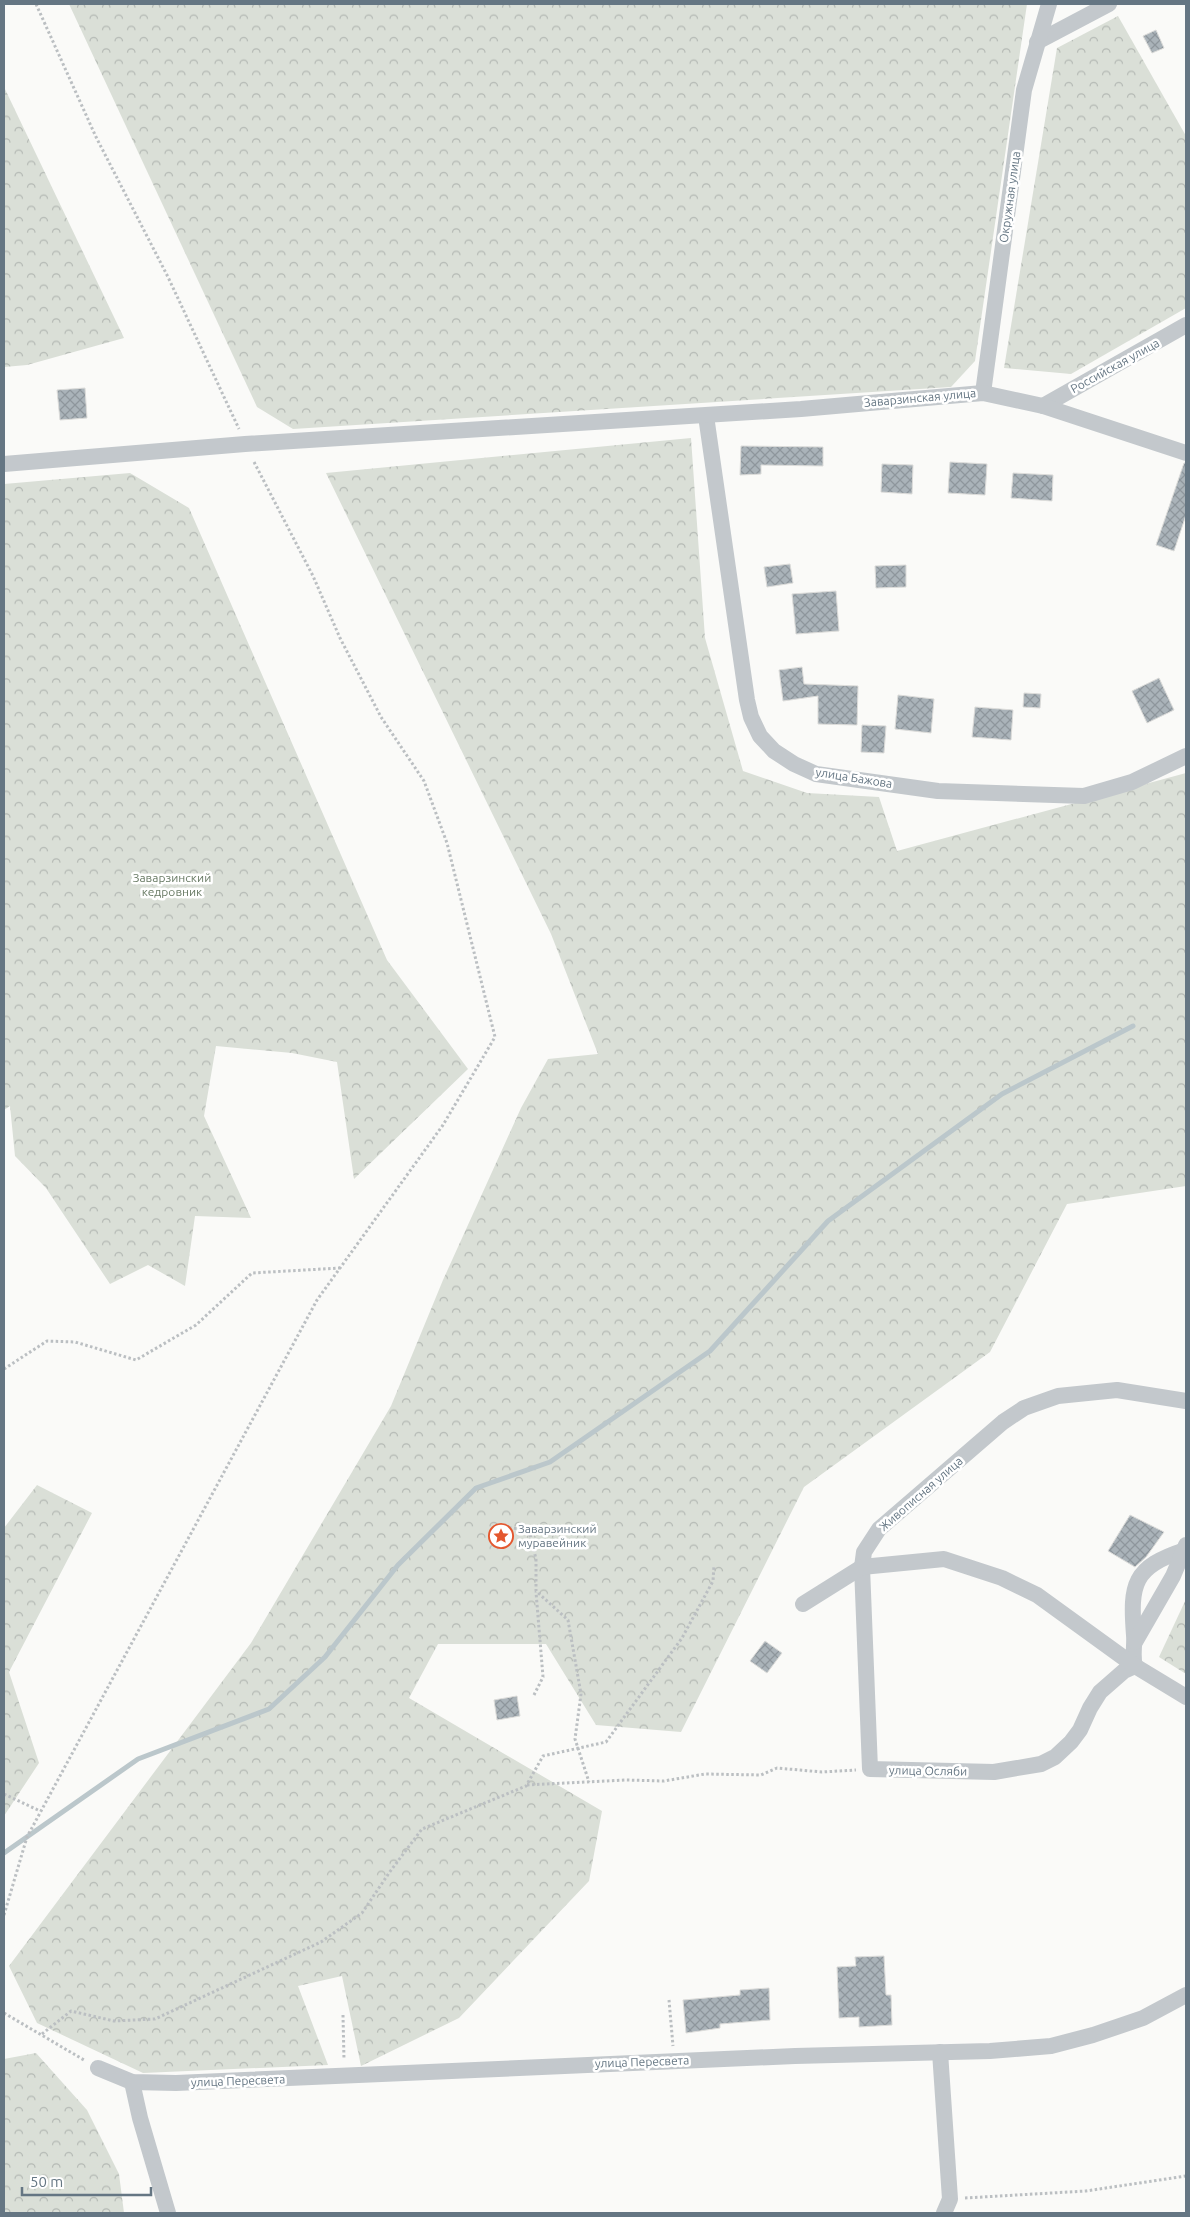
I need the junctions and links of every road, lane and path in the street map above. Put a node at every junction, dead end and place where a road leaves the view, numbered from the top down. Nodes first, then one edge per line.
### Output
1 (36, 4) edge
2 (1049, 4) edge
3 (1108, 4) edge
4 (1038, 42) junction
5 (1186, 325) edge
6 (983, 393) junction
7 (1043, 406) junction
8 (706, 416) junction
9 (245, 444) junction
10 (1186, 453) edge
11 (4, 464) edge
12 (1186, 756) edge
13 (341, 1268) junction
14 (4, 1369) edge
15 (1186, 1401) edge
16 (504, 1527) dead end
17 (1186, 1548) edge
18 (714, 1565) dead end
19 (862, 1566) junction
20 (536, 1591) junction
21 (803, 1604) dead end
22 (1135, 1642) junction
23 (1135, 1666) junction
24 (534, 1695) dead end
25 (1186, 1697) edge
26 (578, 1748) junction
27 (870, 1769) junction
28 (590, 1782) junction
29 (526, 1786) junction
30 (4, 1794) edge
31 (40, 1812) junction
32 (4, 1915) edge
33 (1184, 1997) edge
34 (669, 2000) dead end
35 (4, 2013) edge
36 (343, 2015) dead end
37 (42, 2034) junction
38 (940, 2052) junction
39 (675, 2061) junction
40 (98, 2068) joint
41 (345, 2076) junction
42 (132, 2082) junction
43 (1186, 2176) edge
44 (947, 2206) edge
45 (168, 2213) edge

1 - 9 path
2 - 4 street, Окружная улица
3 - 4 street
4 - 6 street, Окружная улица
5 - 7 street, Российская улица
6 - 7 street, Заварзинская улица
6 - 8 street, Заварзинская улица
7 - 10 street, Заварзинская улица
8 - 9 street, Заварзинская улица
8 - 12 street, улица Бажова
9 - 11 street, Заварзинская улица
9 - 13 path
13 - 14 path
13 - 31 path
15 - 19 street, Живописная улица
16 - 20 path
17 - 22 street
17 - 22 street
18 - 26 path
19 - 21 street
19 - 23 street
19 - 27 street, Живописная улица
20 - 24 path
20 - 26 path
22 - 23 street
23 - 25 street
23 - 27 street, улица Осляби
26 - 28 path
26 - 29 path
27 - 28 path, улица Осляби
28 - 29 path, улица Осляби
29 - 37 path, улица Осляби
30 - 31 path
31 - 32 path
33 - 38 street, улица Пересвета
34 - 39 path
35 - 37 path
36 - 41 path
37 - 40 path
38 - 39 street, улица Пересвета
38 - 44 street
39 - 41 street, улица Пересвета
40 - 42 street, улица Пересвета
41 - 42 street, улица Пересвета
42 - 45 street
43 - 44 path

